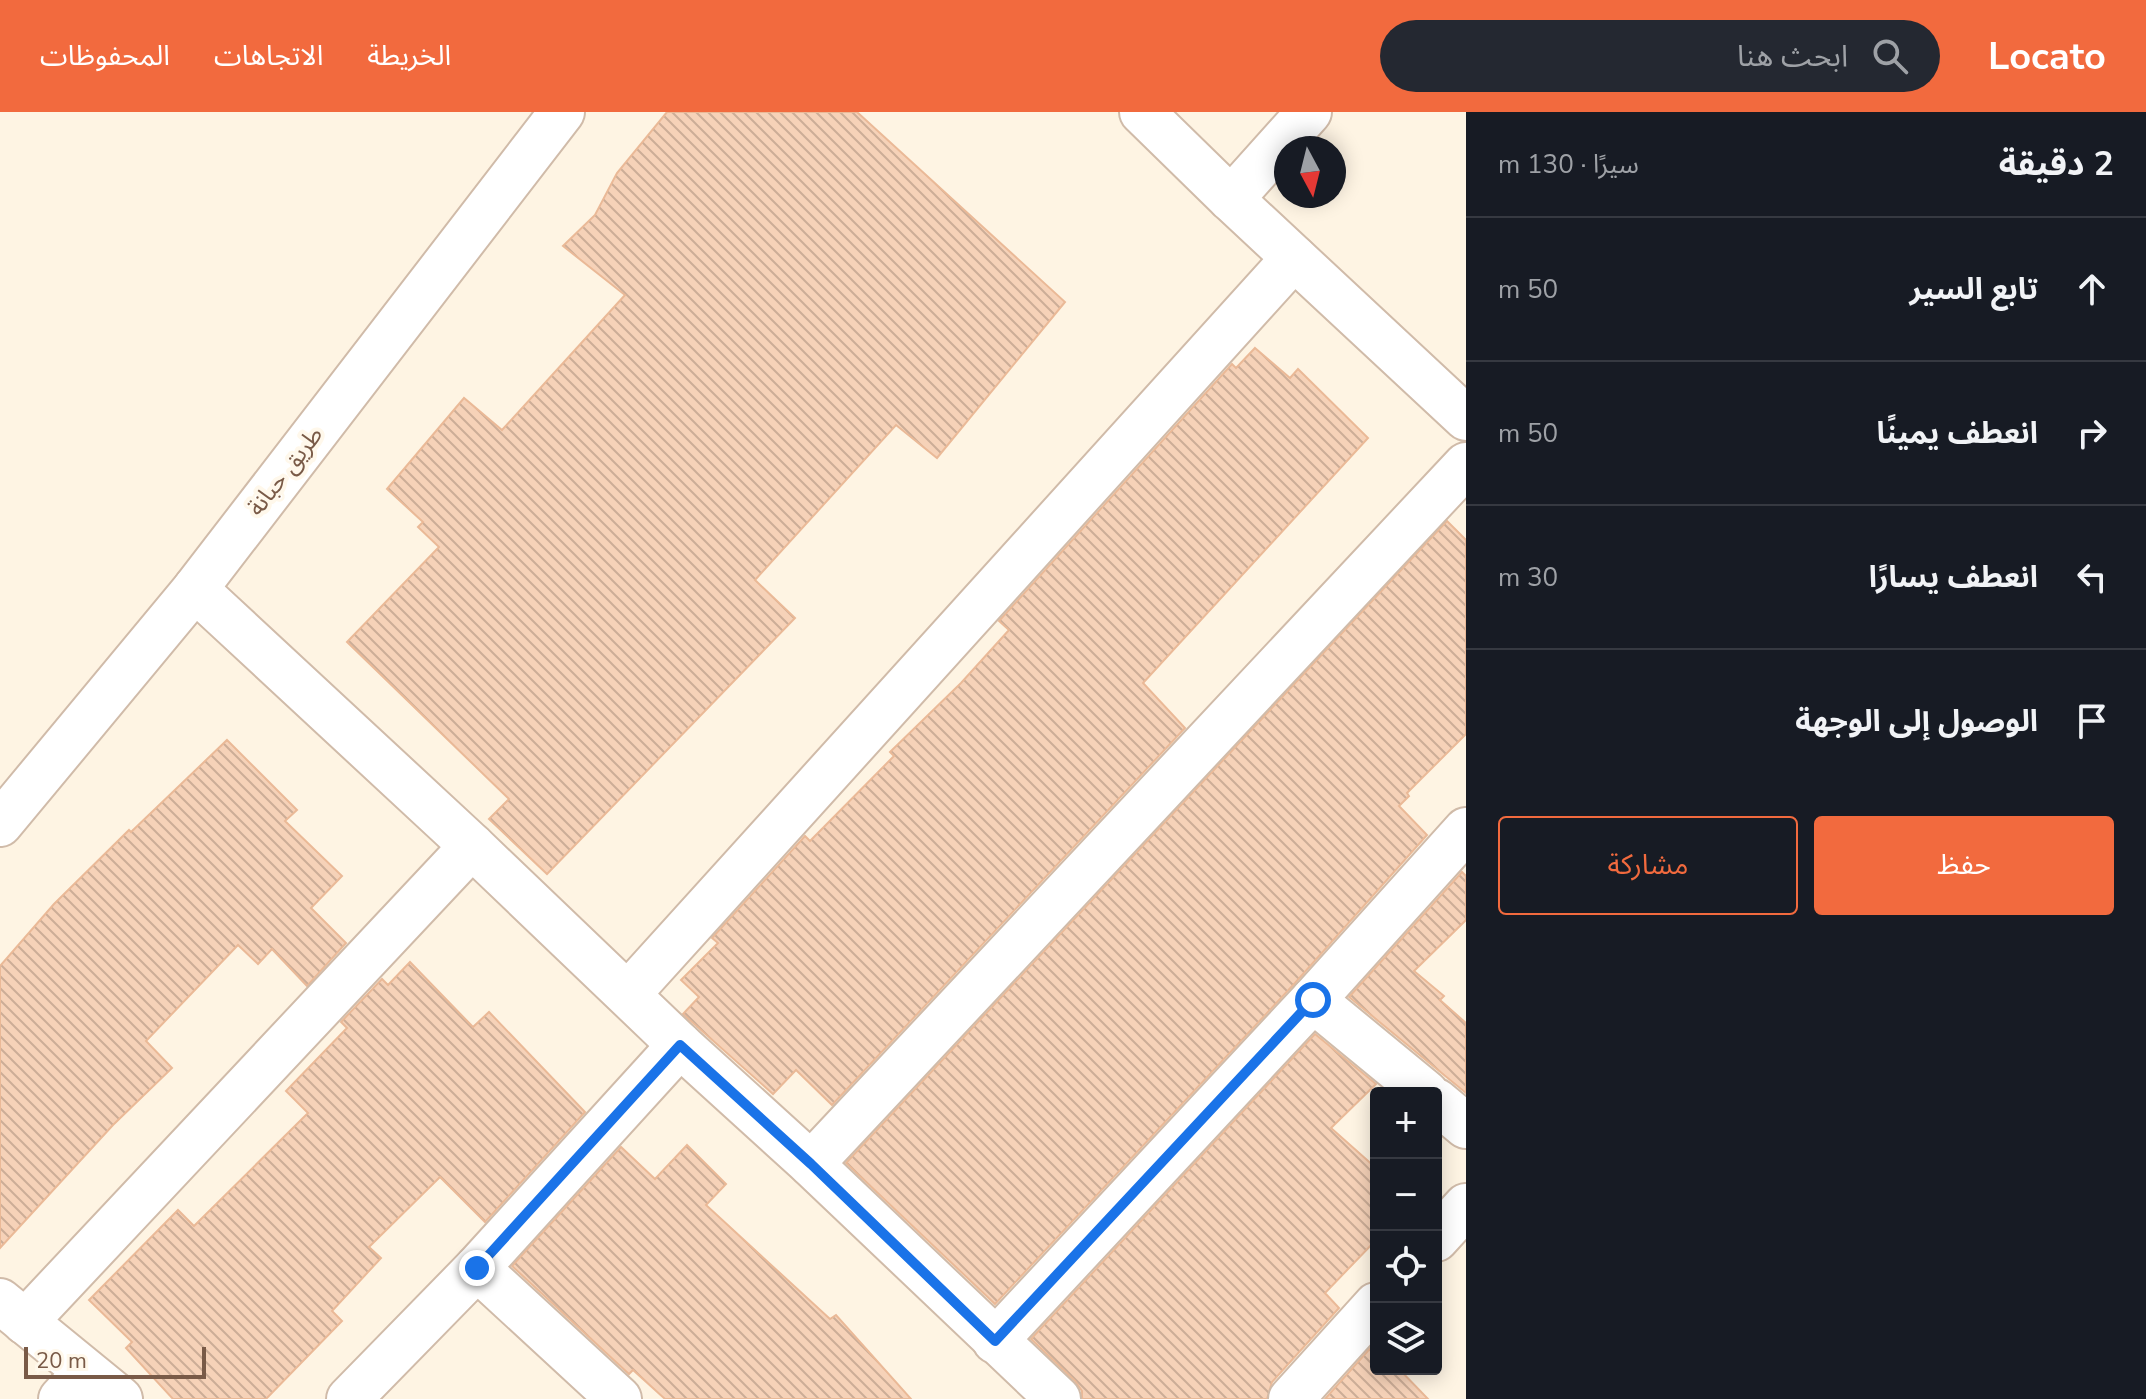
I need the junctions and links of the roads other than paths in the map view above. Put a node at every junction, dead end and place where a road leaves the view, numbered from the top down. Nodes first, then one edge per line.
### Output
1 (562, 112) edge
2 (1142, 112) edge
3 (1309, 112) edge
4 (1231, 199) junction
5 (1294, 258) junction
6 (1466, 418) edge
7 (1466, 465) edge
8 (195, 589) junction
9 (0, 824) edge
10 (1466, 830) edge
11 (472, 846) junction
12 (628, 994) junction
13 (1313, 1000) junction
14 (680, 1045) junction
15 (1419, 1087) edge
16 (1442, 1106) edge
17 (1466, 1126) edge
18 (811, 1164) junction
19 (1466, 1206) edge
20 (1442, 1232) edge
21 (477, 1268) junction
22 (12, 1312) edge
23 (1370, 1312) edge
24 (995, 1341) junction
25 (74, 1386) edge
26 (120, 1399) edge
27 (349, 1399) edge
28 (619, 1399) edge
29 (1058, 1399) edge
30 (1291, 1399) edge

1 - 8 street, طريق حبانة
2 - 4 street
3 - 4 street
4 - 5 street
5 - 6 street
5 - 12 street
7 - 18 street
8 - 9 street, طريق حبانة
8 - 11 street
10 - 13 street
11 - 12 street
11 - 22 street
12 - 14 street
13 - 15 street
13 - 24 street
14 - 18 street
14 - 21 street
16 - 17 street
18 - 24 street
19 - 20 street
21 - 27 street
21 - 28 street
22 - 25 street
23 - 30 street
24 - 29 street
25 - 26 street

